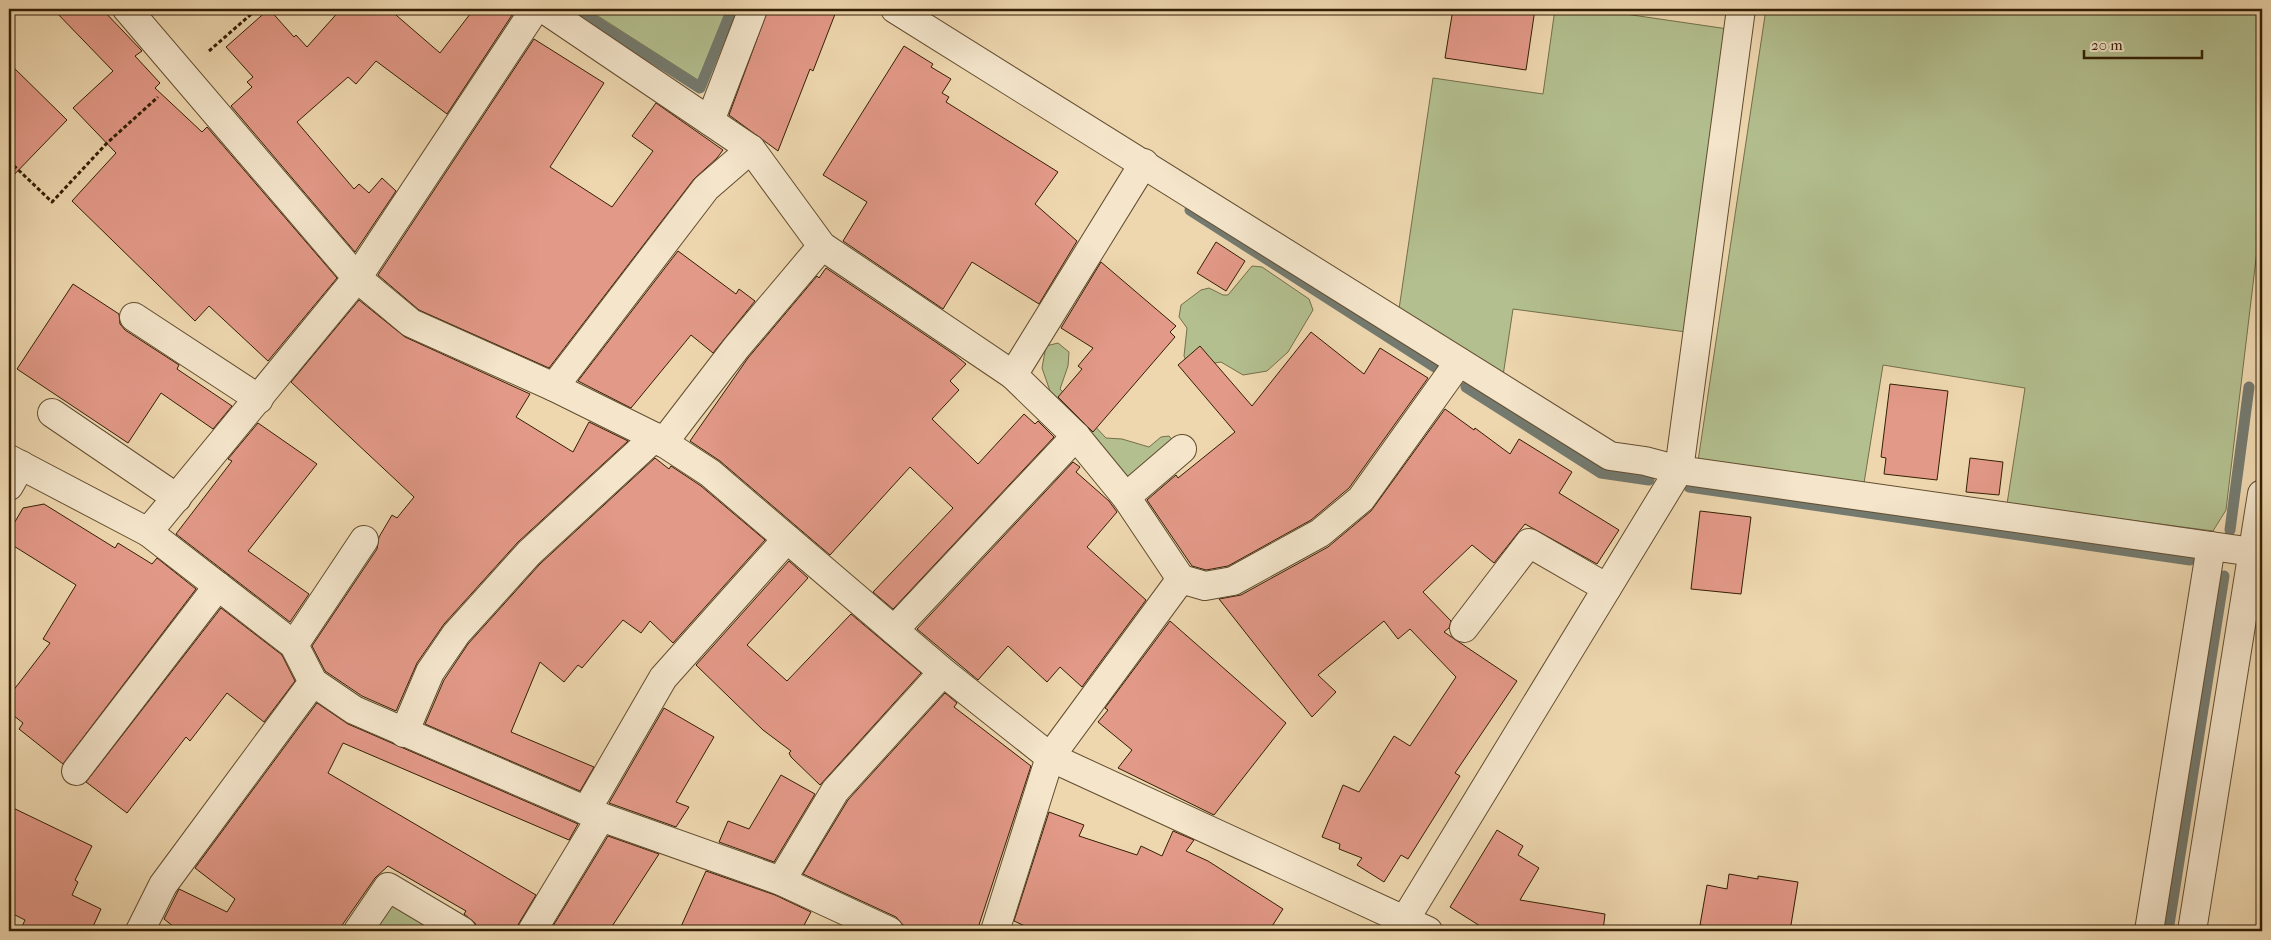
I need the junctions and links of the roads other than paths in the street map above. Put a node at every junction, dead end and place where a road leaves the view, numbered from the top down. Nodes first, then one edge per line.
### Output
1 (127, 9) edge
2 (534, 9) edge
3 (544, 9) edge
4 (753, 9) edge
5 (895, 9) edge
6 (1741, 9) edge
7 (710, 121) junction
8 (751, 149) junction
9 (1144, 163) junction
10 (822, 246) junction
11 (357, 278) junction
12 (134, 317) dead end
13 (1460, 362) junction
14 (1013, 375) junction
15 (554, 387) junction
16 (258, 399) junction
17 (52, 413) dead end
18 (1076, 436) junction
19 (659, 440) junction
20 (1182, 449) dead end
21 (13, 470) edge
22 (1679, 470) junction
23 (2262, 494) edge
24 (1126, 497) junction
25 (177, 498) junction
26 (148, 532) junction
27 (787, 539) junction
28 (364, 540) dead end
29 (2257, 542) edge
30 (2211, 546) junction
31 (1182, 579) junction
32 (218, 586) junction
33 (1607, 588) junction
34 (1464, 628) dead end
35 (894, 630) junction
36 (294, 645) junction
37 (943, 672) junction
38 (312, 682) junction
39 (404, 733) junction
40 (1050, 758) junction
41 (76, 771) dead end
42 (593, 814) junction
43 (781, 881) junction
44 (1401, 926) edge
45 (140, 931) edge
46 (358, 931) edge
47 (462, 931) edge
48 (532, 931) edge
49 (889, 931) edge
50 (995, 931) edge
51 (1428, 931) edge
52 (2149, 931) edge
53 (2192, 931) edge

1 - 11 street
2 - 11 street
3 - 7 street
4 - 7 street
5 - 9 street
6 - 22 street
7 - 8 street
8 - 10 street
8 - 15 street
9 - 13 street
9 - 14 street
10 - 14 street
10 - 19 street
11 - 15 street
11 - 16 street
12 - 16 street
13 - 22 street
13 - 31 street
14 - 18 street
15 - 19 street
16 - 25 street
17 - 25 street
18 - 24 street
18 - 35 street
19 - 27 street
19 - 39 street
20 - 24 street
21 - 26 street
22 - 30 street
22 - 33 street
23 - 29 street
24 - 31 street
25 - 26 street
26 - 32 street
27 - 35 street
27 - 42 street
28 - 36 street
29 - 30 street
29 - 53 street
30 - 52 street
31 - 40 street
32 - 36 street
32 - 41 street
33 - 34 street
33 - 44 street
35 - 37 street
36 - 38 street
37 - 40 street
37 - 43 street
38 - 39 street
38 - 45 street
39 - 42 street
40 - 44 street
40 - 50 street
42 - 43 street
42 - 48 street
43 - 49 street
44 - 51 street
46 - 47 street

